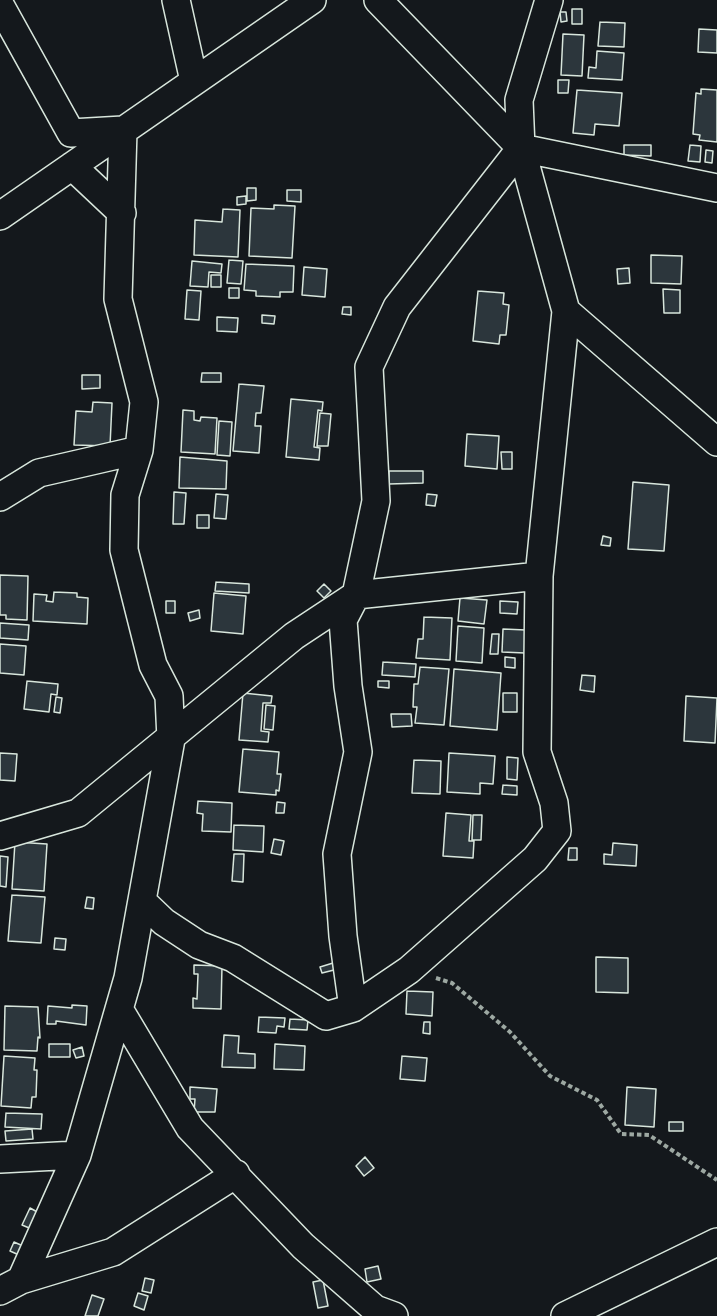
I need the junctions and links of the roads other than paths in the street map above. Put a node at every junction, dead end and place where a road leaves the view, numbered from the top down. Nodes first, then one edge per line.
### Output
1 (176, 0) edge
2 (312, 0) edge
3 (378, 0) edge
4 (549, 0) edge
5 (0, 5) edge
6 (194, 81) junction
7 (123, 130) junction
8 (71, 133) junction
9 (521, 148) junction
10 (72, 166) junction
11 (717, 188) edge
12 (35, 192) junction
13 (122, 213) junction
14 (0, 216) edge
15 (566, 311) junction
16 (717, 442) edge
17 (139, 450) junction
18 (0, 497) edge
19 (539, 576) junction
20 (356, 595) junction
21 (171, 739) junction
22 (0, 836) edge
23 (142, 901) junction
24 (353, 1008) junction
25 (119, 1009) junction
26 (77, 1155) junction
27 (0, 1159) edge
28 (236, 1174) junction
29 (717, 1242) edge
30 (11, 1286) edge
31 (394, 1316) edge
32 (565, 1316) edge

1 - 6 street
2 - 6 street
3 - 9 street
4 - 9 street
5 - 8 street
6 - 7 street
7 - 8 street
7 - 10 street
7 - 13 street
8 - 12 street
9 - 11 street
9 - 15 street
9 - 20 street
10 - 12 street
10 - 13 street
12 - 14 street
13 - 17 street
15 - 16 street
15 - 19 street
17 - 18 street
17 - 21 street
19 - 20 street
19 - 24 street
20 - 21 street
20 - 24 street
21 - 22 street
21 - 23 street
23 - 24 street
23 - 25 street
25 - 26 street
25 - 28 street
26 - 27 street
26 - 30 street
28 - 30 street
28 - 31 street
29 - 32 street

